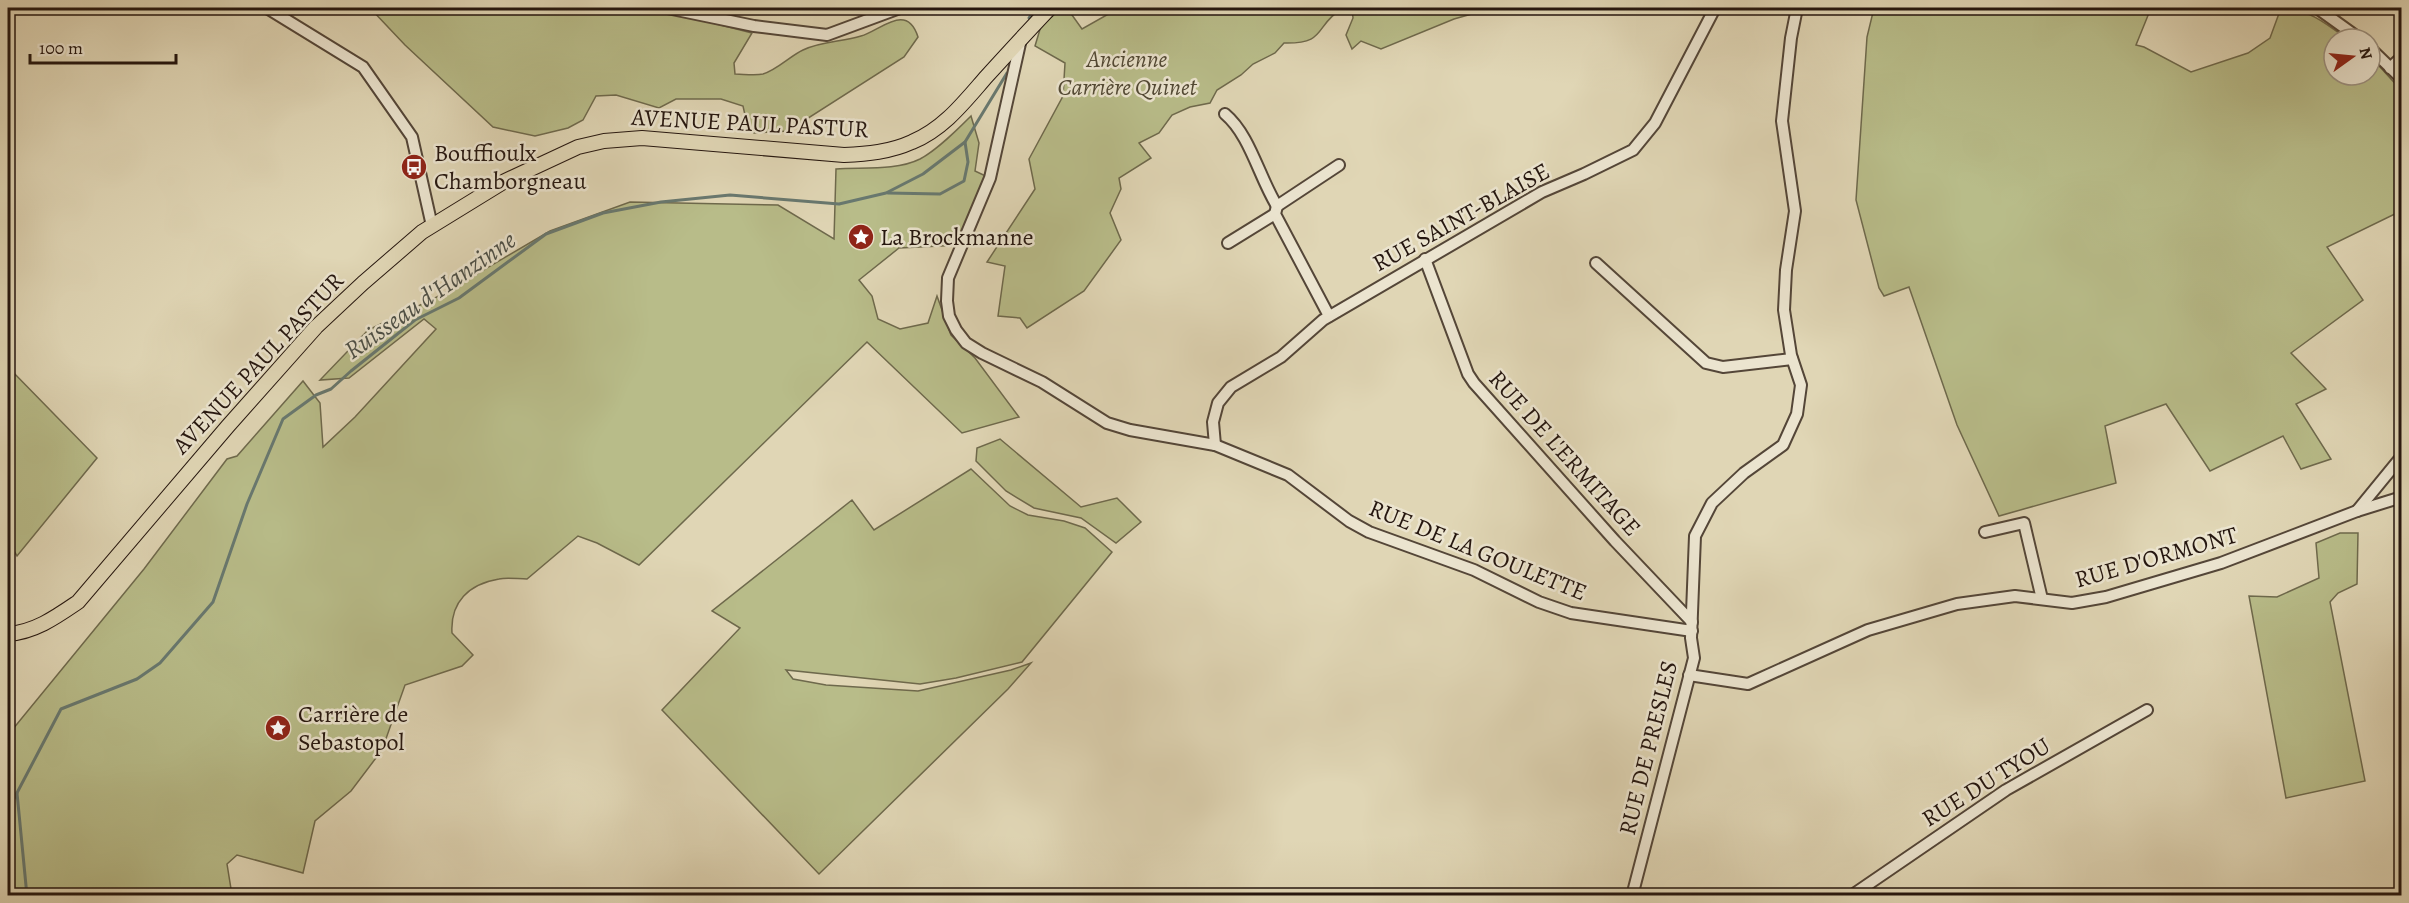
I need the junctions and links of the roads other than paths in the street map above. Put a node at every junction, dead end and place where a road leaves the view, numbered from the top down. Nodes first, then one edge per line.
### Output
1 (267, 8) edge
2 (667, 8) edge
3 (900, 8) edge
4 (1050, 8) edge
5 (1715, 8) edge
6 (1797, 8) edge
7 (2317, 8) edge
8 (2343, 27) edge
9 (1021, 39) junction
10 (2402, 57) edge
11 (2382, 60) edge
12 (2390, 68) junction
13 (2402, 79) edge
14 (1225, 114) dead end
15 (1339, 165) dead end
16 (1276, 210) junction
17 (432, 226) junction
18 (1228, 243) dead end
19 (1425, 259) junction
20 (1596, 263) dead end
21 (1329, 316) junction
22 (1792, 359) junction
23 (1215, 445) junction
24 (2402, 456) edge
25 (2402, 497) edge
26 (2357, 511) junction
27 (1985, 532) dead end
28 (2042, 599) junction
29 (1692, 627) junction
30 (8, 634) edge
31 (1689, 675) junction
32 (2147, 710) dead end
33 (1632, 896) edge
34 (1851, 896) edge

1 - 17 street
2 - 3 street
4 - 9 main road, AVENUE PAUL PASTUR
5 - 19 street, RUE SAINT-BLAISE
6 - 22 street, RUE DE PRESLES
7 - 8 street
9 - 17 main road, AVENUE PAUL PASTUR
9 - 23 street, RUE DE LA GOULETTE
10 - 12 street
11 - 12 street
12 - 13 street
14 - 16 street
15 - 16 street
16 - 18 street
16 - 21 street
17 - 30 main road, AVENUE PAUL PASTUR
19 - 21 street, RUE SAINT-BLAISE
19 - 29 street, RUE DE L'ERMITAGE
20 - 22 street
21 - 23 street, RUE SAINT-BLAISE
22 - 29 street, RUE DE PRESLES
23 - 29 street, RUE DE LA GOULETTE
24 - 26 street, RUE D'ORMONT
25 - 26 street
26 - 28 street, RUE D'ORMONT
27 - 28 street
28 - 31 street, RUE D'ORMONT
29 - 31 street, RUE DE PRESLES
31 - 33 street, RUE DE PRESLES
32 - 34 street, RUE DU TYOU

